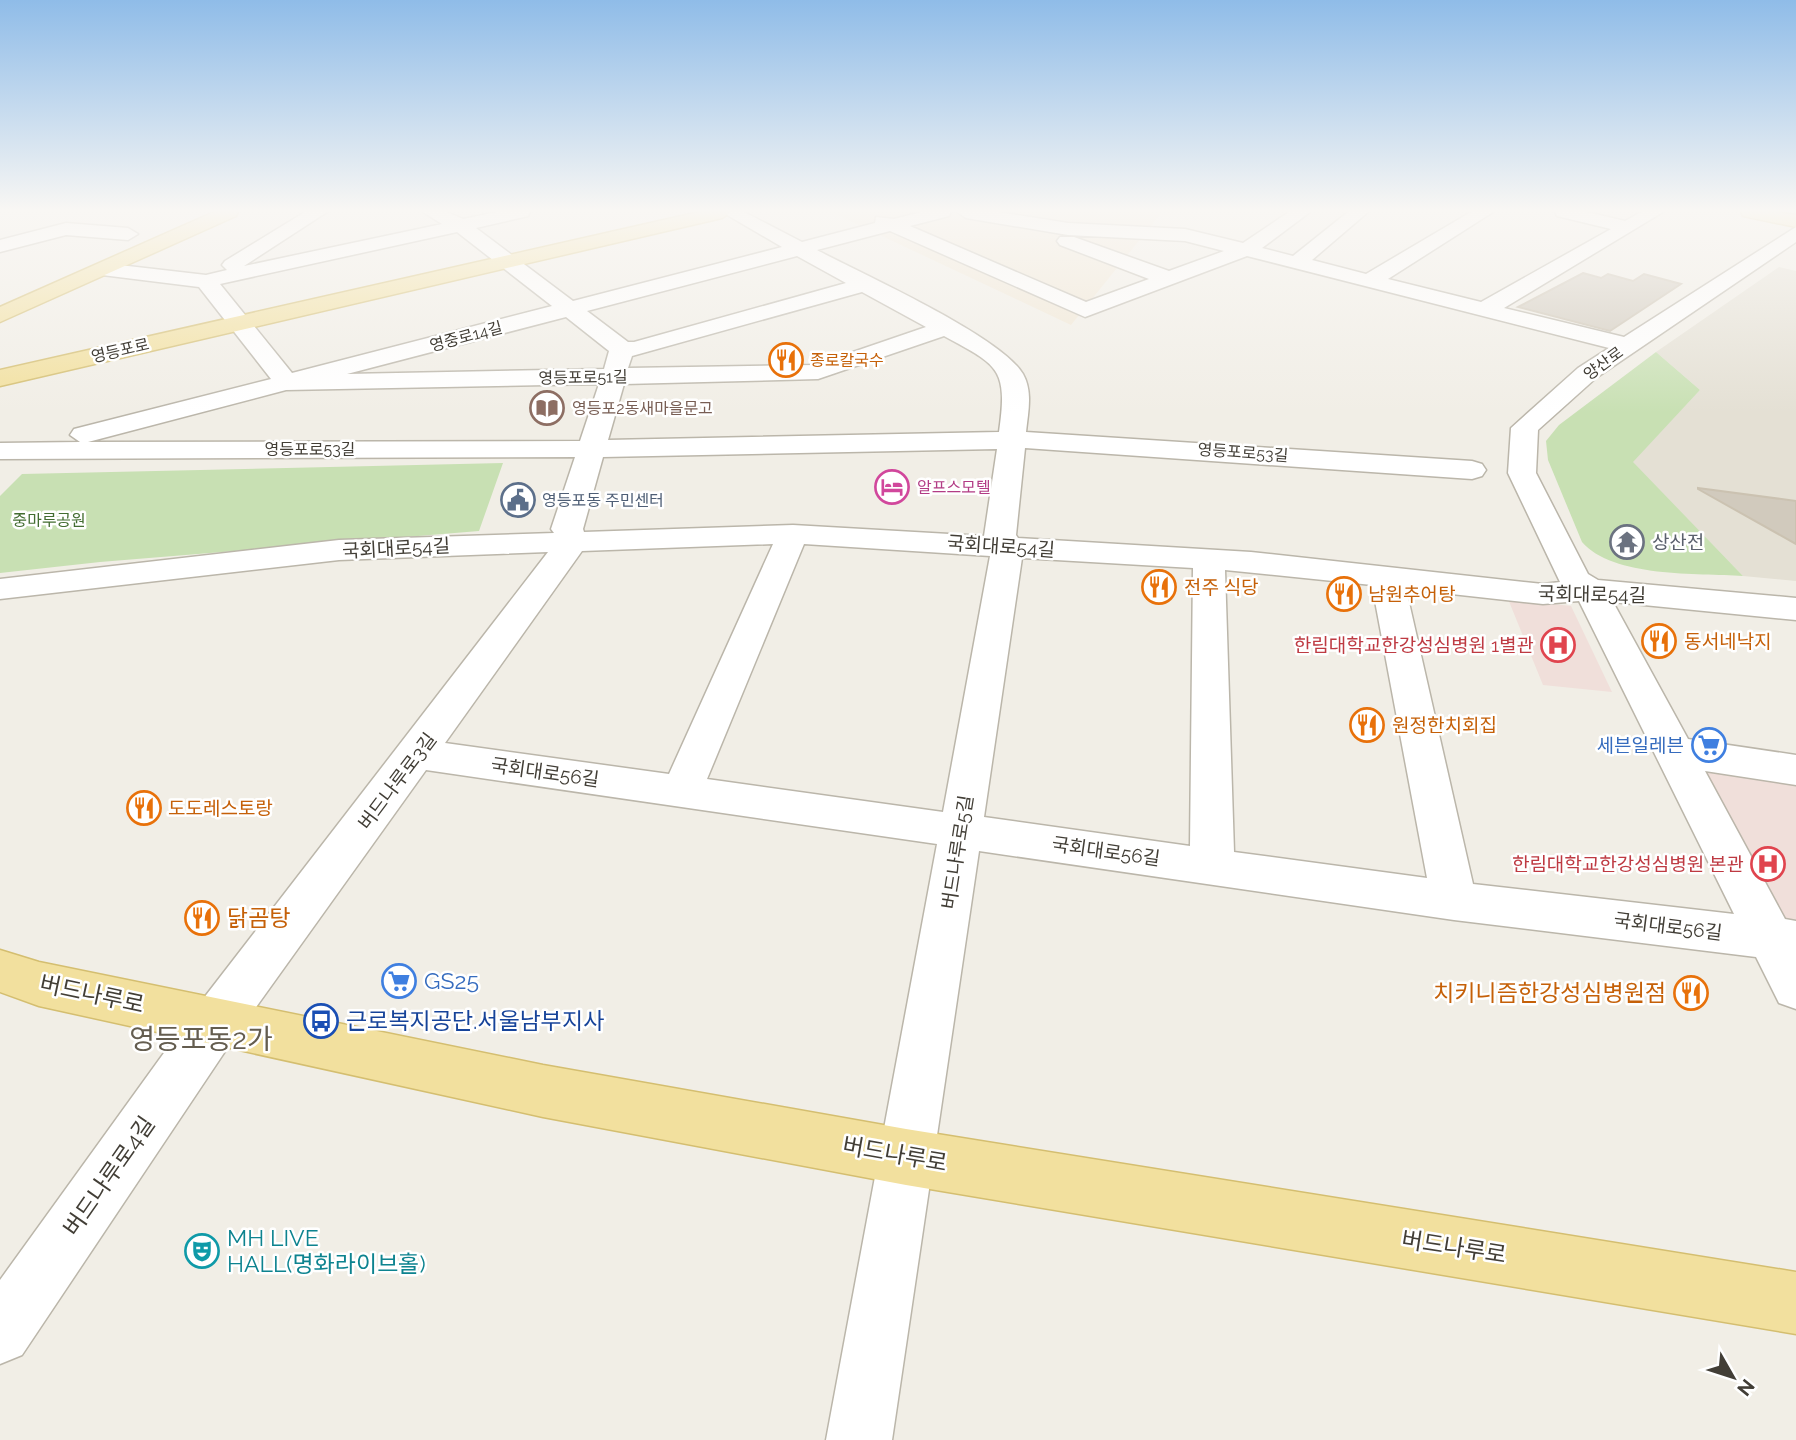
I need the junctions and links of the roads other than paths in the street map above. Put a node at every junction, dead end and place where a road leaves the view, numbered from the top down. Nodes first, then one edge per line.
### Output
1 (45, 279) edge
2 (79, 279) edge
3 (190, 279) edge
4 (209, 279) edge
5 (214, 279) edge
6 (429, 279) edge
7 (533, 279) edge
8 (680, 279) edge
9 (857, 279) edge
10 (1013, 279) edge
11 (1073, 279) edge
12 (1170, 279) edge
13 (1368, 279) edge
14 (1537, 279) edge
15 (1739, 279) edge
16 (1371, 280) joint
17 (206, 281) junction
18 (866, 284) junction
19 (1040, 292) junction
20 (0, 299) edge
21 (571, 308) junction
22 (1485, 309) junction
23 (0, 315) edge
24 (241, 322) junction
25 (948, 327) junction
26 (1627, 345) junction
27 (622, 349) junction
28 (613, 376) junction
29 (0, 378) edge
30 (287, 383) junction
31 (1014, 440) junction
32 (30, 449) junction
33 (590, 449) junction
34 (0, 452) edge
35 (1472, 470) dead end
36 (0, 475) edge
37 (793, 534) junction
38 (574, 540) junction
39 (1008, 546) junction
40 (1209, 559) junction
41 (1387, 577) junction
42 (0, 589) edge
43 (1590, 590) junction
44 (1796, 609) edge
45 (1674, 752) junction
46 (417, 754) junction
47 (1796, 770) edge
48 (682, 791) junction
49 (960, 831) junction
50 (1212, 867) junction
51 (1454, 901) junction
52 (1783, 940) edge
53 (0, 971) edge
54 (1796, 987) edge
55 (218, 1019) junction
56 (906, 1157) junction
57 (1796, 1303) edge
58 (0, 1333) edge
59 (859, 1440) edge

1 - 20 main road
2 - 23 main road
3 - 17 street
4 - 17 street
5 - 17 street
6 - 24 main road, 영등포로
7 - 21 street
8 - 21 street, 영중로14길
9 - 18 street
10 - 19 street
11 - 19 street
12 - 19 street
13 - 16 street
14 - 22 street
15 - 26 street, 양산로
16 - 22 street
17 - 24 street
18 - 25 street
18 - 27 street
21 - 27 street
21 - 30 street, 영중로14길
22 - 26 street
24 - 29 main road, 영등포로
24 - 30 street
25 - 28 street, 영등포로51길
25 - 31 street
26 - 43 street, 양산로
27 - 28 street
28 - 30 street, 영등포로51길
28 - 33 street
30 - 32 street, 영중로14길
31 - 33 street, 영등포로53길
31 - 35 street, 영등포로53길
31 - 39 street
32 - 33 street, 영등포로53길
32 - 34 street, 영등포로53길
32 - 36 street
33 - 38 street
37 - 38 street, 국회대로54길
37 - 39 street, 국회대로54길
37 - 48 street
38 - 42 street, 국회대로54길
38 - 46 street, 버드나루로3길
39 - 40 street, 국회대로54길
39 - 49 street, 버드나루로5길
40 - 41 street, 국회대로54길
40 - 50 street
41 - 43 street, 국회대로54길
41 - 51 street
43 - 44 street, 국회대로54길
43 - 45 street
45 - 47 street
45 - 52 street
46 - 48 street, 국회대로56길
46 - 55 street, 버드나루로3길
48 - 49 street, 국회대로56길
49 - 50 street, 국회대로56길
49 - 56 street, 버드나루로5길
50 - 51 street, 국회대로56길
51 - 52 street, 국회대로56길
52 - 54 street
53 - 55 main road, 버드나루로
55 - 56 main road, 버드나루로
55 - 58 street, 버드나루로4길
56 - 57 main road, 버드나루로
56 - 59 street, 버드나루로5길

